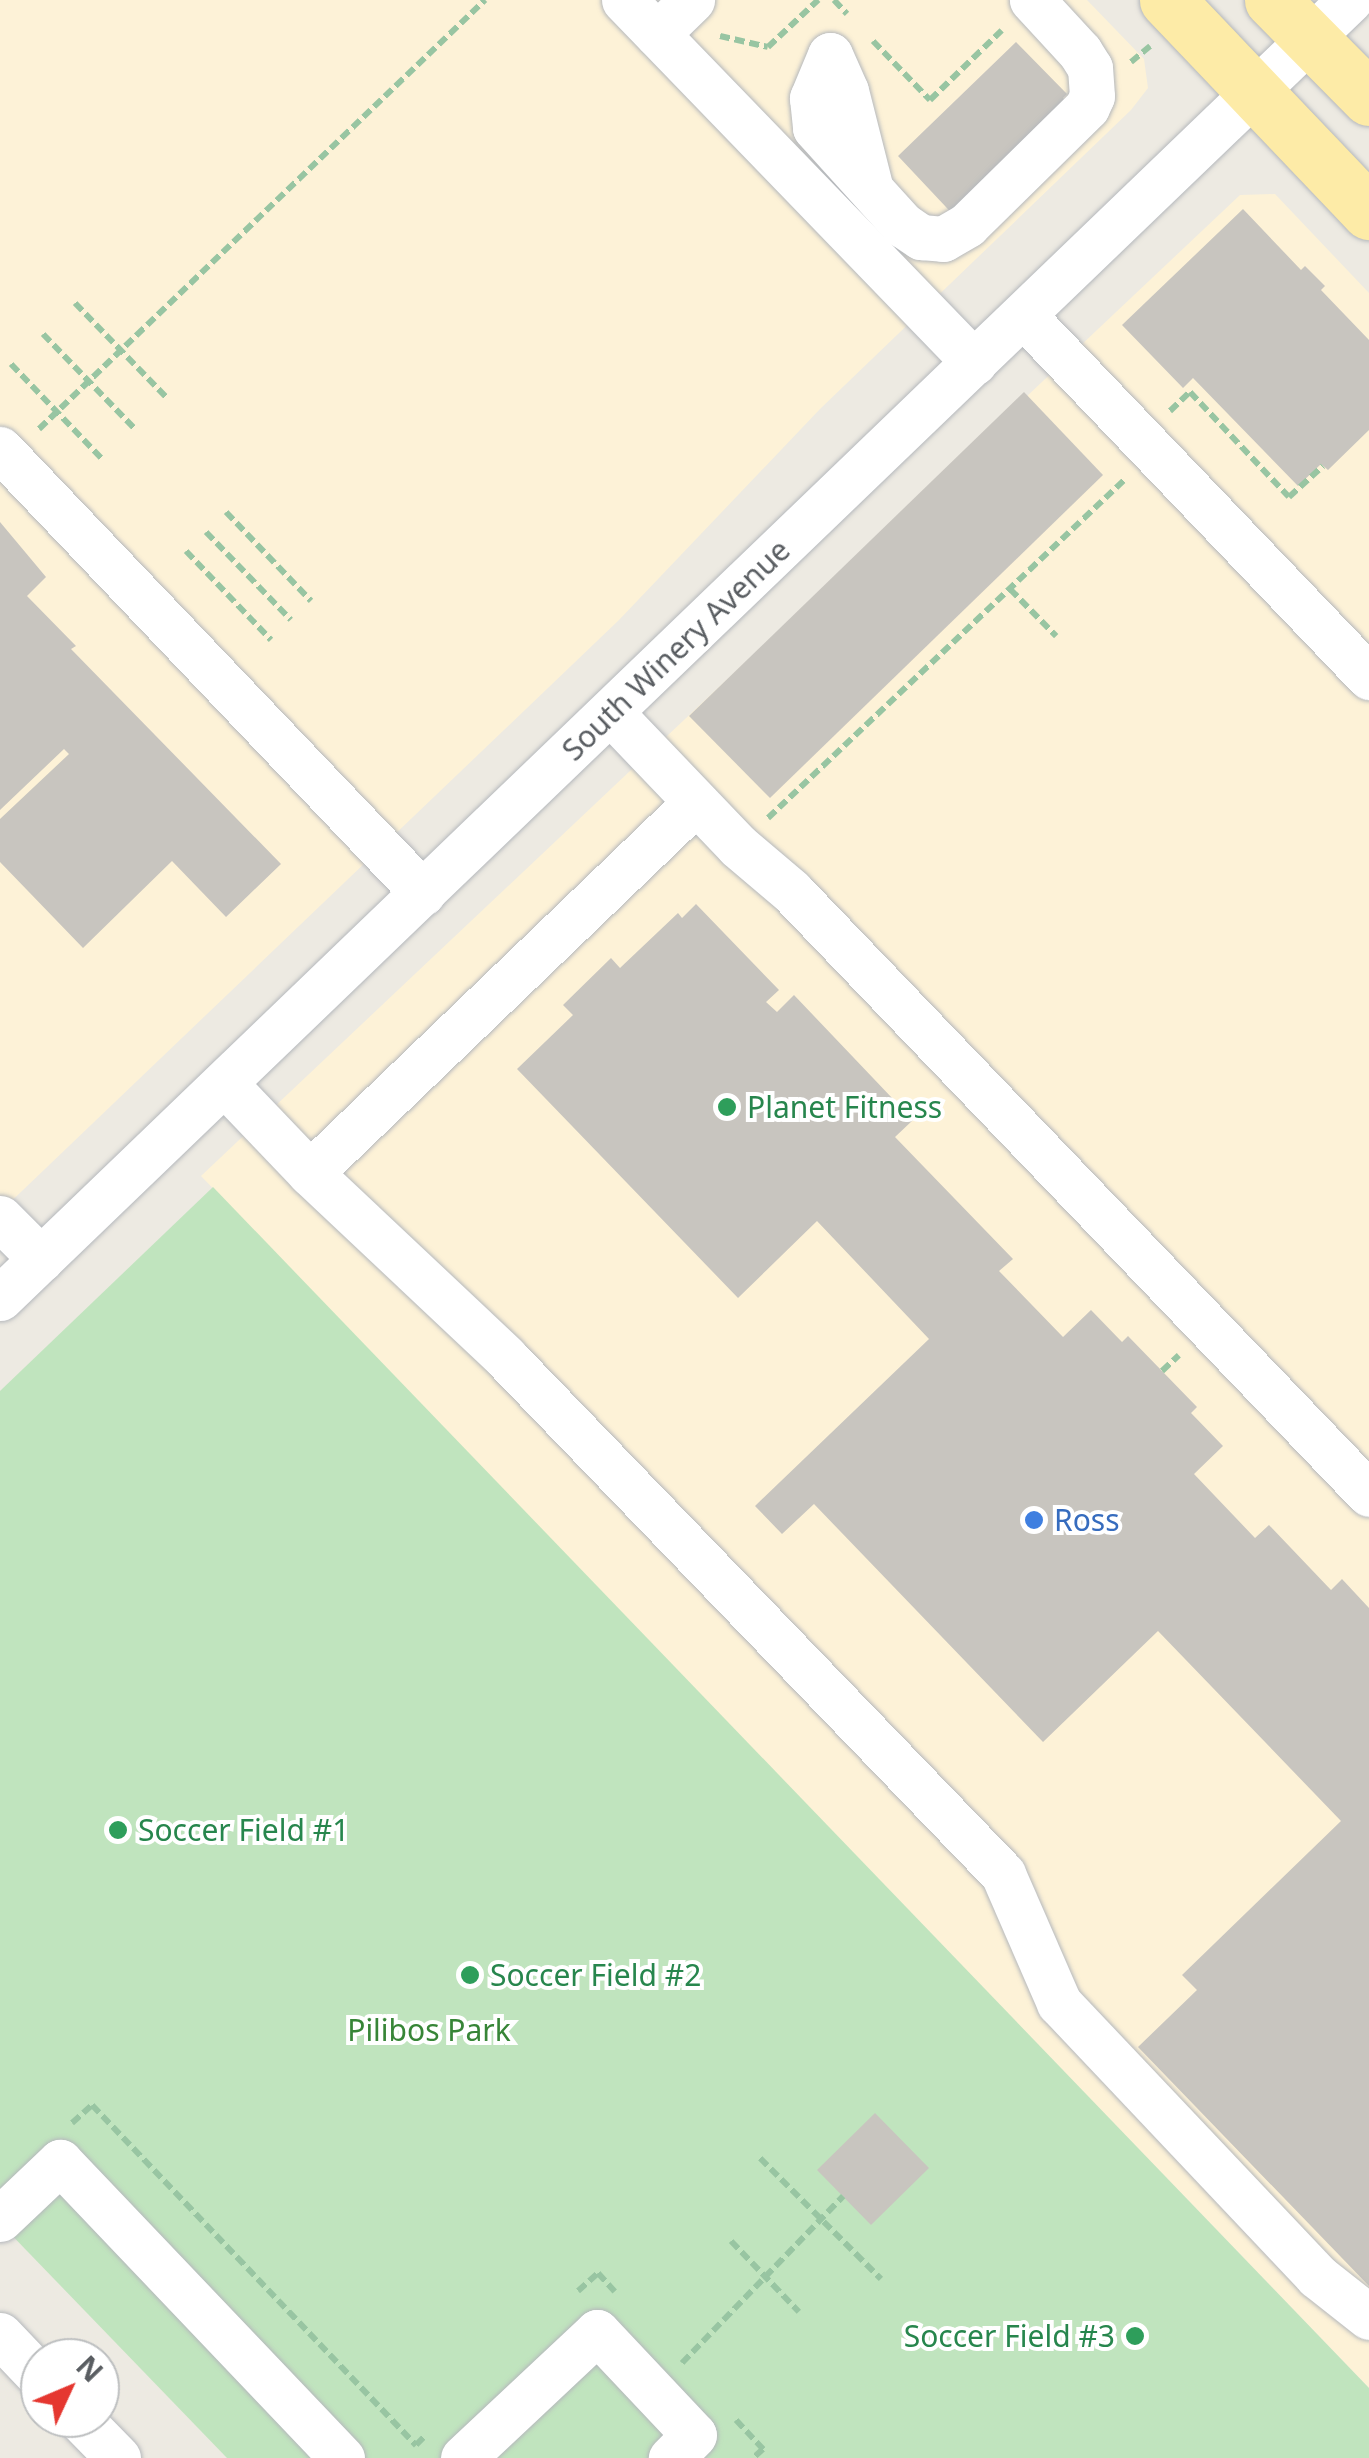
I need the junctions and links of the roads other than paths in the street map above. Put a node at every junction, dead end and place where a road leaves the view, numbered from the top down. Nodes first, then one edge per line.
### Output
1 (624, 0) edge
2 (1272, 0) edge
3 (1350, 0) edge
4 (1174, 8) edge
5 (1020, 13) edge
6 (679, 14) edge
7 (851, 38) road end
8 (1310, 38) junction
9 (1255, 92) junction
10 (1369, 98) edge
11 (1369, 212) edge
12 (1024, 315) junction
13 (974, 362) junction
14 (4, 454) edge
15 (1369, 677) edge
16 (611, 713) junction
17 (696, 802) junction
18 (423, 893) junction
19 (225, 1084) junction
20 (310, 1173) junction
21 (0, 1218) edge
22 (41, 1259) junction
23 (0, 1298) edge
24 (1369, 1494) edge
25 (0, 2219) edge
26 (1369, 2316) edge
27 (0, 2335) edge
28 (20, 2356) edge
29 (99, 2438) edge
30 (447, 2445) edge
31 (118, 2458) edge
32 (342, 2458) edge
33 (671, 2458) edge

1 - 6 street
2 - 8 main road
3 - 8 street, South Winery Avenue
4 - 9 main road
5 - 7 street
6 - 13 street
8 - 9 street, South Winery Avenue
8 - 10 main road
9 - 11 main road
9 - 12 street, South Winery Avenue
12 - 13 street, South Winery Avenue
12 - 15 street
13 - 16 street, South Winery Avenue
14 - 18 street
16 - 17 street
16 - 18 street, South Winery Avenue
17 - 20 street
17 - 24 street
18 - 19 street, South Winery Avenue
19 - 20 street
19 - 22 street, South Winery Avenue
20 - 26 street
21 - 22 street
22 - 23 street, South Winery Avenue
25 - 32 street
27 - 28 street
29 - 31 street
30 - 33 street

